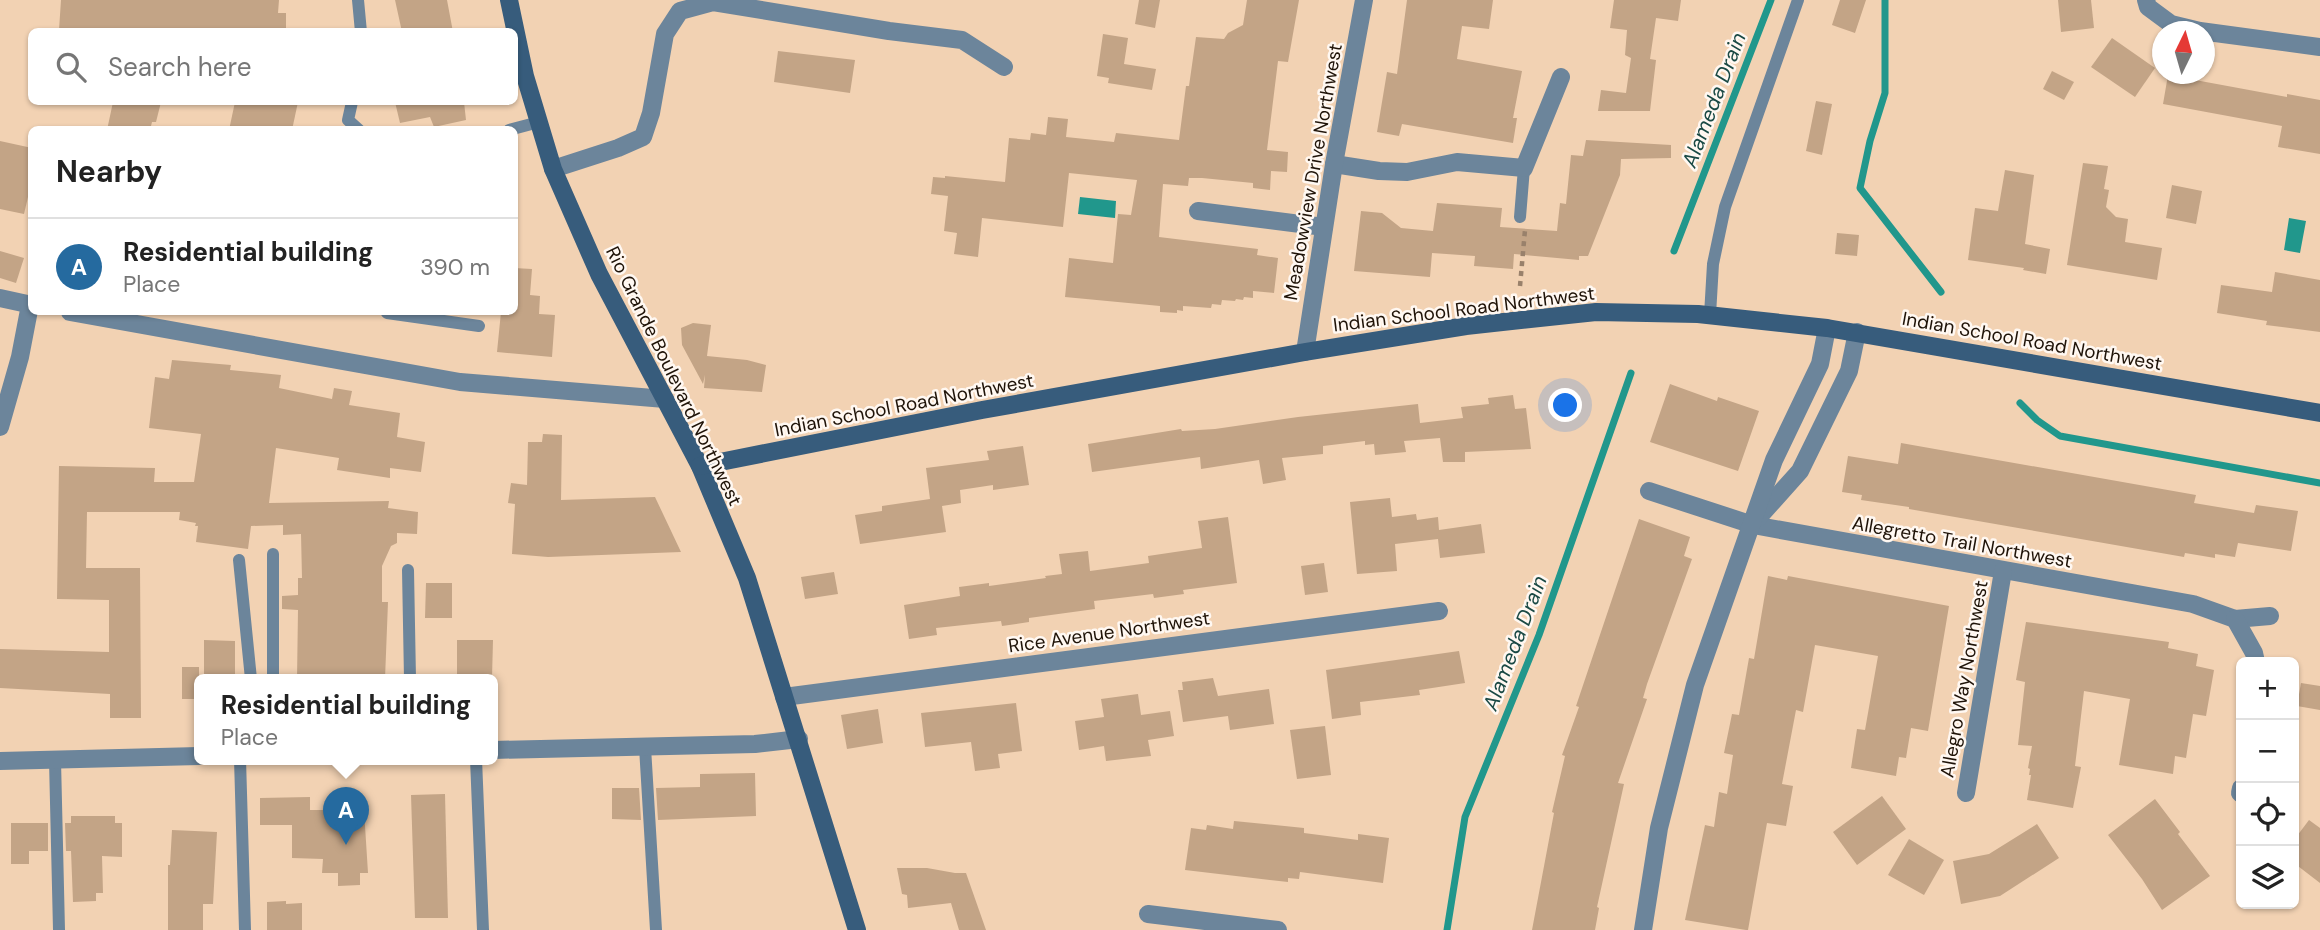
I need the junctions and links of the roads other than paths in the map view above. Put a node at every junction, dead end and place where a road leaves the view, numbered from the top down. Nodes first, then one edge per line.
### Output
1 (358, 0) edge
2 (509, 0) edge
3 (1364, 0) edge
4 (1798, 0) edge
5 (2147, 4) edge
6 (361, 28) edge
7 (515, 28) edge
8 (518, 43) edge
9 (2320, 47) edge
10 (1004, 67) dead end
11 (1561, 76) dead end
12 (351, 105) edge
13 (539, 122) junction
14 (355, 126) edge
15 (518, 128) edge
16 (1334, 164) junction
17 (1524, 168) junction
18 (552, 169) junction
19 (1198, 211) dead end
20 (1520, 217) road end
21 (1324, 227) junction
22 (0, 298) edge
23 (28, 304) edge
24 (1704, 314) junction
25 (29, 315) edge
26 (87, 315) edge
27 (406, 315) edge
28 (479, 326) dead end
29 (1827, 328) junction
30 (1857, 332) junction
31 (1305, 352) junction
32 (665, 400) junction
33 (2320, 413) edge
34 (0, 427) edge
35 (700, 466) junction
36 (1649, 491) dead end
37 (1753, 525) junction
38 (272, 554) dead end
39 (239, 560) dead end
40 (408, 569) dead end
41 (2003, 571) junction
42 (1439, 611) dead end
43 (2270, 616) dead end
44 (2235, 619) junction
45 (2255, 657) edge
46 (250, 674) edge
47 (273, 674) edge
48 (410, 674) edge
49 (784, 697) junction
50 (799, 739) junction
51 (645, 747) junction
52 (498, 750) edge
53 (194, 756) edge
54 (55, 760) junction
55 (0, 761) edge
56 (240, 765) edge
57 (476, 765) edge
58 (1966, 793) dead end
59 (1148, 914) dead end
60 (1250, 929) edge
61 (59, 930) edge
62 (245, 930) edge
63 (483, 930) edge
64 (656, 930) edge
65 (857, 930) edge
66 (1278, 930) edge
67 (1643, 930) edge

1 - 6 lane
2 - 7 main road, Rio Grande Boulevard Northwest
3 - 16 street, Meadowview Drive Northwest
4 - 24 lane
5 - 9 street
8 - 13 main road, Rio Grande Boulevard Northwest
10 - 18 street
11 - 17 street
12 - 14 lane
13 - 15 lane
13 - 18 main road, Rio Grande Boulevard Northwest
16 - 17 street
16 - 21 street, Meadowview Drive Northwest
17 - 20 lane
18 - 32 main road, Rio Grande Boulevard Northwest
19 - 21 street
21 - 31 street, Meadowview Drive Northwest
22 - 23 street
24 - 29 main road, Indian School Road Northwest
24 - 31 main road, Indian School Road Northwest
25 - 34 street
26 - 32 street
27 - 28 lane
29 - 30 main road, Indian School Road Northwest
29 - 37 street
30 - 33 main road, Indian School Road Northwest
30 - 37 street
31 - 35 main road, Indian School Road Northwest
32 - 35 main road, Rio Grande Boulevard Northwest
35 - 49 main road, Rio Grande Boulevard Northwest
36 - 37 street, Allegretto Trail Northwest
37 - 41 street, Allegretto Trail Northwest
37 - 67 street
38 - 47 lane
39 - 46 lane
40 - 48 lane
41 - 44 street, Allegretto Trail Northwest
41 - 58 street, Allegro Way Northwest
42 - 49 street, Rice Avenue Northwest
43 - 44 street, Allegretto Trail Northwest
44 - 45 street
49 - 50 main road, Rio Grande Boulevard Northwest
50 - 51 street
50 - 65 main road, Rio Grande Boulevard Northwest
51 - 52 street
51 - 64 lane
53 - 54 street
54 - 55 street
54 - 61 lane
56 - 62 lane
57 - 63 lane
59 - 60 street
60 - 66 street

